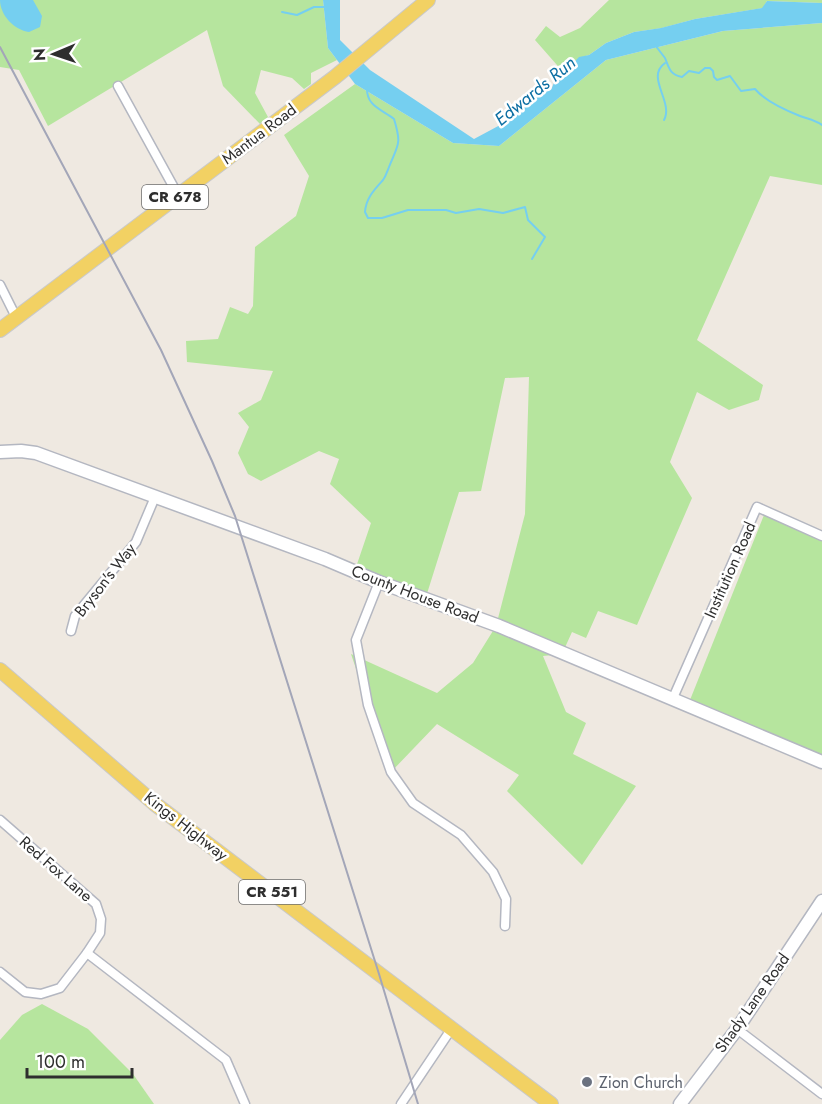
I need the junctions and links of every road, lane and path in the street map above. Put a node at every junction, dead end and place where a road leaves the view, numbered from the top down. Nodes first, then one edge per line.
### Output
1 (428, 0) edge
2 (118, 86) dead end
3 (178, 195) junction
4 (0, 285) edge
5 (16, 317) junction
6 (0, 330) edge
7 (0, 452) edge
8 (155, 497) junction
9 (822, 536) edge
10 (379, 582) junction
11 (71, 631) dead end
12 (0, 670) edge
13 (673, 698) junction
14 (822, 762) edge
15 (0, 820) edge
16 (822, 901) edge
17 (505, 926) dead end
18 (87, 953) junction
19 (0, 972) edge
20 (452, 1028) junction
21 (736, 1029) junction
22 (822, 1094) edge
23 (245, 1104) edge
24 (401, 1104) edge
25 (551, 1104) edge
26 (680, 1104) edge

1 - 3 main road, Mantua Road / CR 678
2 - 3 street
3 - 5 main road, Mantua Road / CR 678
4 - 5 street
5 - 6 main road, Mantua Road / CR 678
7 - 8 street, County House Road
8 - 10 street, County House Road
8 - 11 street, Bryson's Way
9 - 13 street, Institution Road
10 - 13 street, County House Road
10 - 17 street
12 - 20 main road, Kings Highway / CR 551
13 - 14 street, County House Road
15 - 18 street, Red Fox Lane
16 - 21 street, Shady Lane Road
18 - 19 street, Red Fox Lane
18 - 23 street
20 - 24 street
20 - 25 main road, Kings Highway / CR 551
21 - 22 street
21 - 26 street, Shady Lane Road

